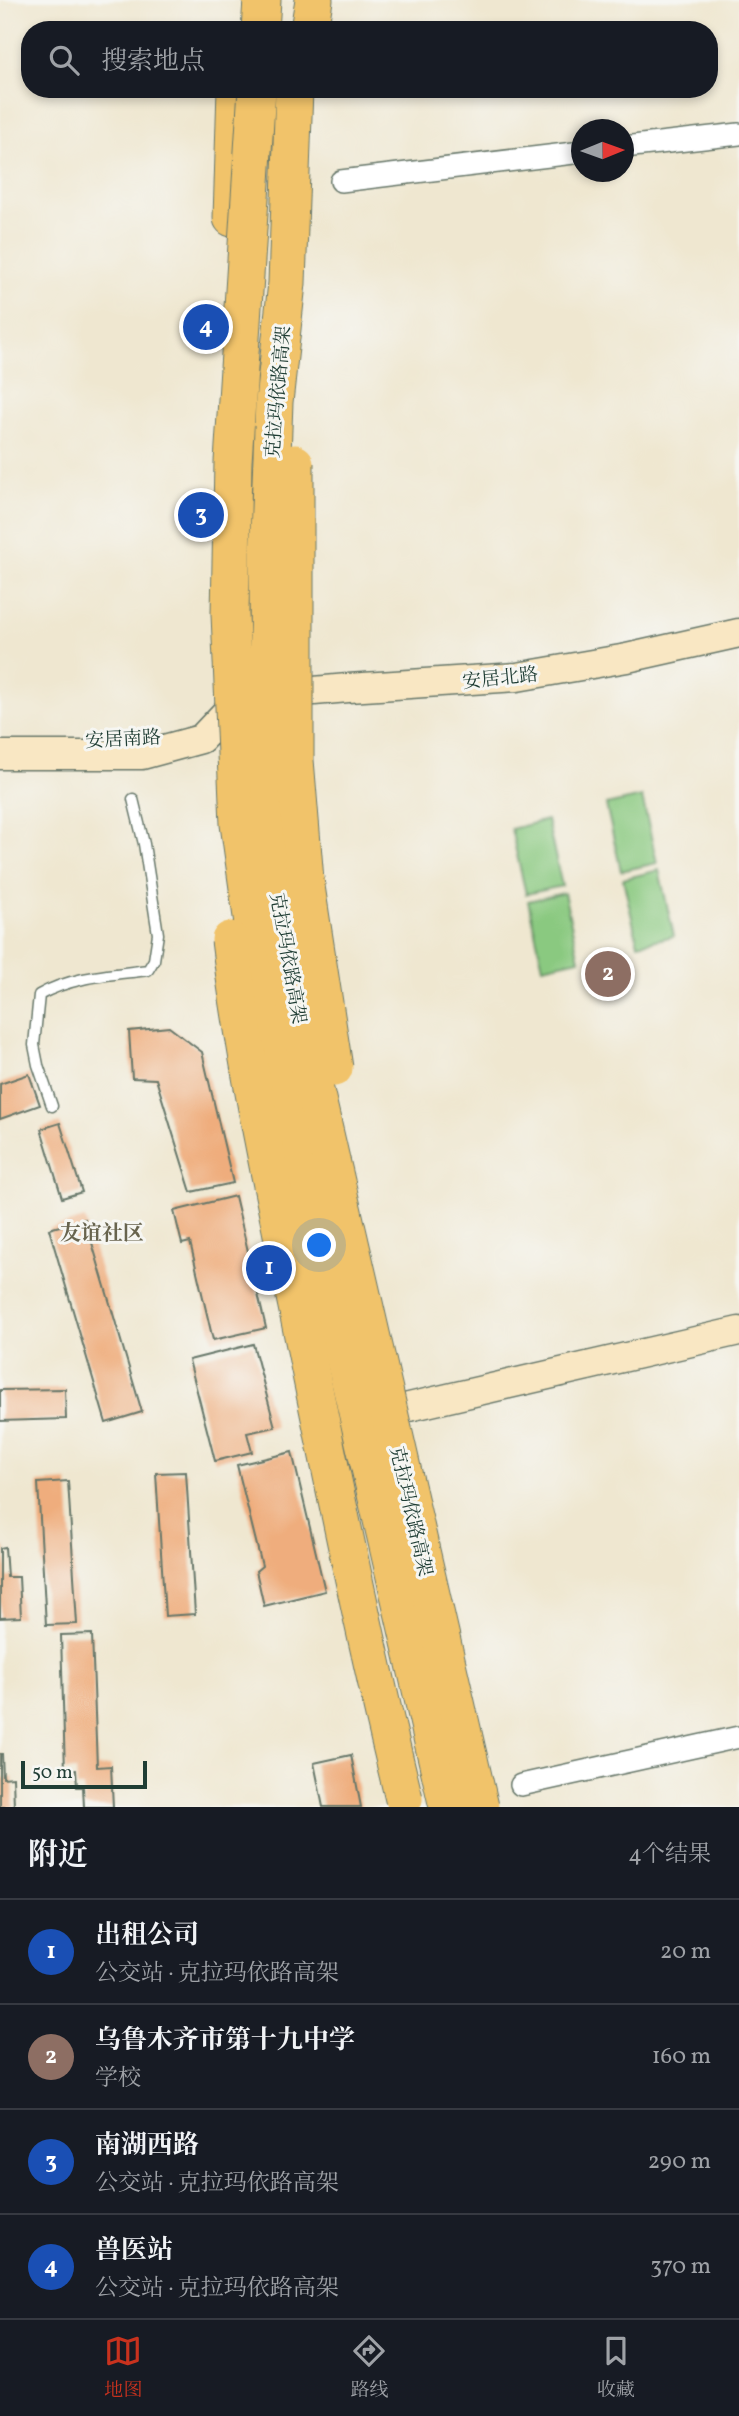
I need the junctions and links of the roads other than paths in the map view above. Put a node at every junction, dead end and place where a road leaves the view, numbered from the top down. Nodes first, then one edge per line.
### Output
1 (239, 0) edge
2 (262, 0) edge
3 (298, 0) edge
4 (314, 0) edge
5 (238, 21) edge
6 (261, 21) edge
7 (297, 21) edge
8 (310, 21) edge
9 (236, 98) edge
10 (256, 98) edge
11 (295, 99) edge
12 (739, 134) edge
13 (634, 146) edge
14 (571, 153) edge
15 (341, 181) dead end
16 (287, 283) junction
17 (233, 462) junction
18 (230, 614) junction
19 (739, 620) edge
20 (739, 633) edge
21 (264, 690) junction
22 (0, 739) edge
23 (0, 755) edge
24 (134, 799) dead end
25 (52, 1106) dead end
26 (739, 1331) edge
27 (408, 1407) junction
28 (354, 1419) dead end
29 (739, 1737) edge
30 (521, 1785) dead end
31 (405, 1803) edge
32 (448, 1807) edge
33 (480, 1807) edge

1 - 5 highway
2 - 6 highway
3 - 7 highway
4 - 8 highway
9 - 17 highway, bridge
10 - 17 highway, 克拉玛依路高架, bridge
11 - 16 highway, 克拉玛依路高架, bridge
12 - 13 street
14 - 15 street
16 - 27 highway, bridge
16 - 33 highway, 克拉玛依路高架, bridge
17 - 18 highway, 克拉玛依路高架, bridge
18 - 31 highway, bridge
18 - 32 highway, 克拉玛依路高架, bridge
19 - 21 street, 安居北路
20 - 21 street, 安居北路
21 - 22 street, 安居南路
21 - 23 street, 安居南路
24 - 25 lane
26 - 27 street
27 - 28 street
29 - 30 street

